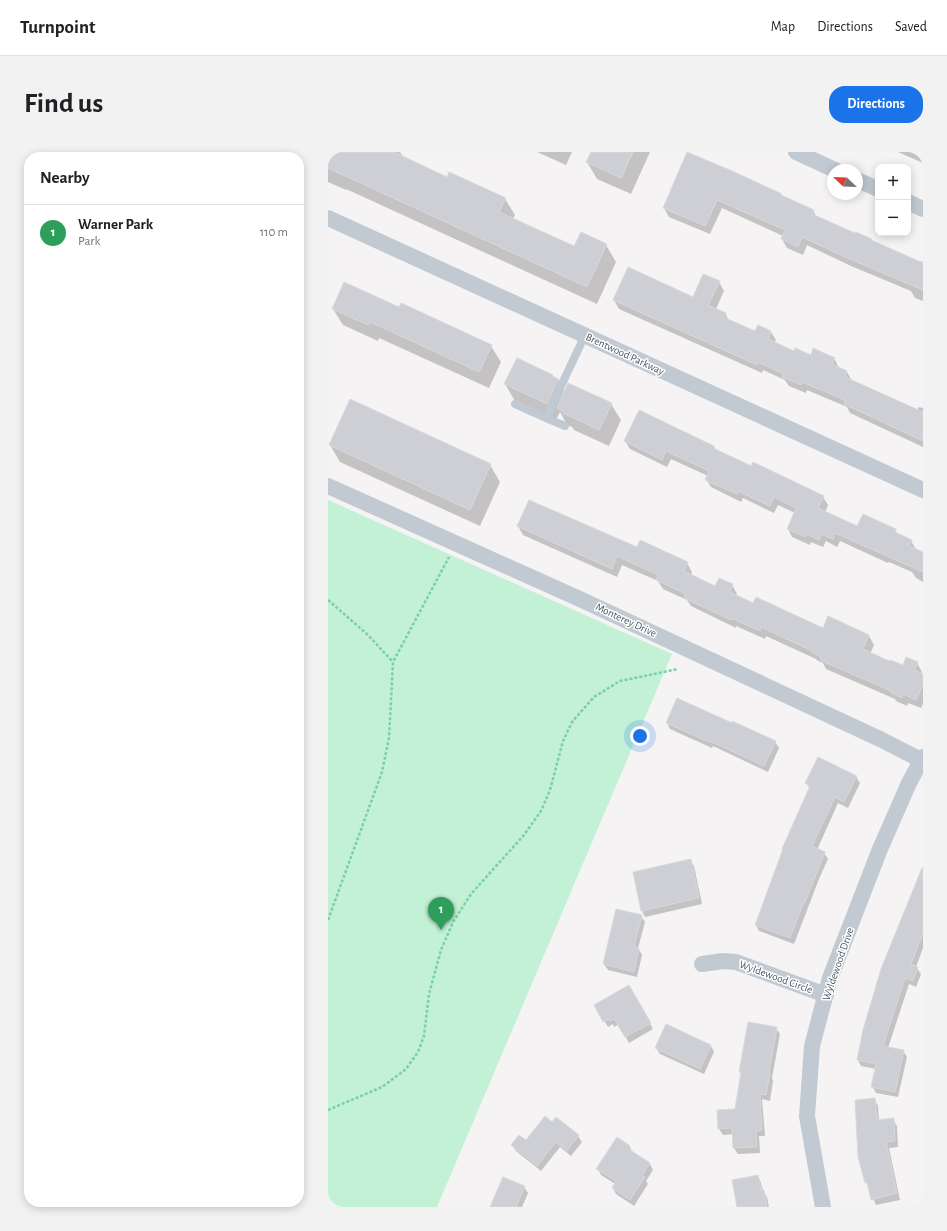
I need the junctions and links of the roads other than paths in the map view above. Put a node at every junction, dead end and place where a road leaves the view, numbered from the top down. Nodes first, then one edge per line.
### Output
1 (796, 152) edge
2 (827, 166) edge
3 (863, 183) edge
4 (875, 188) edge
5 (911, 203) edge
6 (923, 209) edge
7 (328, 218) edge
8 (585, 335) junction
9 (515, 404) dead end
10 (546, 418) junction
11 (565, 426) dead end
12 (328, 486) edge
13 (923, 490) edge
14 (922, 758) edge
15 (702, 964) dead end
16 (826, 995) junction
17 (823, 1207) edge

1 - 2 street
3 - 4 street
5 - 6 street
7 - 8 street, Brentwood Parkway
8 - 10 lane
8 - 13 street, Brentwood Parkway
9 - 10 lane
10 - 11 lane
12 - 14 street, Monterey Drive
14 - 16 street, Wyldewood Drive
15 - 16 street, Wyldewood Circle
16 - 17 street, Wyldewood Drive

